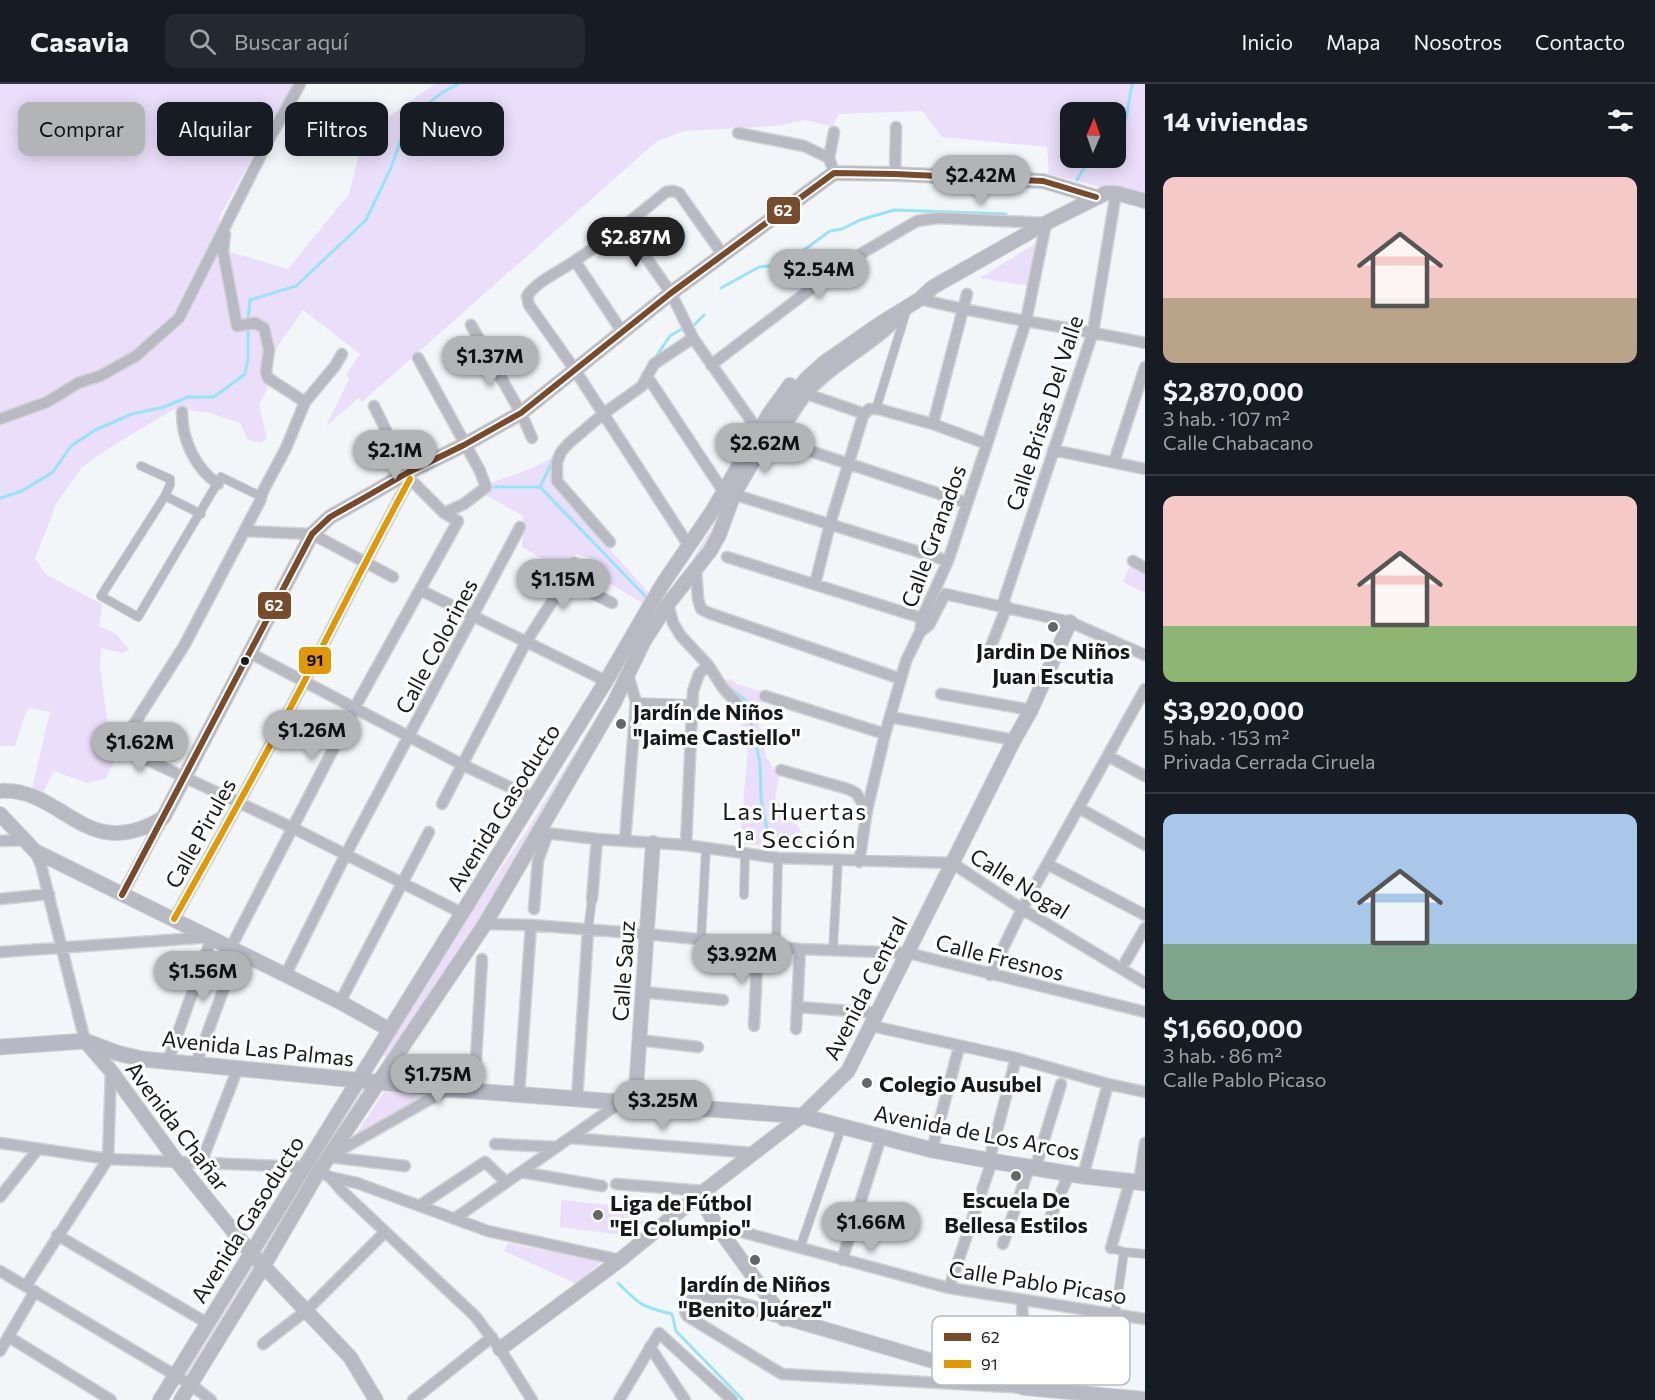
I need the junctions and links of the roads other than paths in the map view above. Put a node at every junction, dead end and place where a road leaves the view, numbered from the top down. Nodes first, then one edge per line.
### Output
1 (300, 84) edge
2 (896, 127) dead end
3 (834, 132) dead end
4 (738, 134) dead end
5 (829, 159) junction
6 (834, 173) junction
7 (895, 174) junction
8 (1116, 193) junction
9 (1096, 197) junction
10 (1145, 201) edge
11 (231, 215) junction
12 (1046, 223) junction
13 (624, 226) junction
14 (723, 255) junction
15 (575, 261) junction
16 (933, 287) junction
17 (671, 293) junction
18 (967, 294) dead end
19 (920, 299) junction
20 (907, 307) junction
21 (963, 310) junction
22 (1026, 321) junction
23 (471, 325) dead end
24 (1093, 332) junction
25 (623, 333) junction
26 (692, 335) junction
27 (1145, 343) edge
28 (342, 354) dead end
29 (418, 358) dead end
30 (711, 364) junction
31 (1145, 367) edge
32 (575, 370) junction
33 (647, 376) junction
34 (807, 394) junction
35 (305, 402) junction
36 (374, 406) dead end
37 (602, 411) junction
38 (870, 411) junction
39 (182, 412) dead end
40 (521, 413) junction
41 (0, 419) edge
42 (933, 424) junction
43 (768, 437) junction
44 (532, 438) dead end
45 (987, 444) junction
46 (464, 445) junction
47 (1053, 450) junction
48 (1114, 462) junction
49 (849, 465) junction
50 (141, 466) dead end
51 (1145, 470) edge
52 (409, 476) junction
53 (219, 480) junction
54 (729, 493) junction
55 (165, 496) junction
56 (260, 498) junction
57 (968, 503) junction
58 (444, 513) junction
59 (201, 514) junction
60 (830, 524) junction
61 (520, 527) dead end
62 (244, 531) junction
63 (312, 534) junction
64 (610, 542) dead end
65 (689, 546) junction
66 (727, 557) dead end
67 (948, 561) junction
68 (1133, 561) dead end
69 (365, 562) junction
70 (574, 563) dead end
71 (1145, 568) edge
72 (696, 569) junction
73 (393, 577) dead end
74 (566, 580) junction
75 (815, 584) junction
76 (420, 590) junction
77 (612, 603) dead end
78 (668, 604) junction
79 (1004, 606) junction
80 (474, 617) junction
81 (922, 618) junction
82 (1071, 622) junction
83 (920, 632) junction
84 (526, 642) junction
85 (250, 653) junction
86 (1145, 655) edge
87 (987, 656) dead end
88 (708, 665) junction
89 (628, 675) junction
90 (901, 679) junction
91 (304, 681) junction
92 (606, 681) junction
93 (1145, 689) edge
94 (941, 694) dead end
95 (765, 696) dead end
96 (636, 702) junction
97 (1142, 703) edge
98 (693, 704) junction
99 (355, 707) junction
100 (1031, 710) junction
101 (744, 711) dead end
102 (890, 717) junction
103 (885, 734) junction
104 (410, 737) junction
105 (1014, 740) junction
106 (1108, 756) junction
107 (465, 766) junction
108 (781, 770) dead end
109 (1145, 776) edge
110 (185, 777) junction
111 (0, 790) edge
112 (533, 798) junction
113 (240, 802) junction
114 (445, 805) dead end
115 (1079, 808) junction
116 (867, 810) junction
117 (0, 814) edge
118 (163, 818) junction
119 (293, 828) junction
120 (429, 832) dead end
121 (543, 833) junction
122 (597, 839) junction
123 (0, 841) edge
124 (625, 841) junction
125 (653, 843) junction
126 (31, 845) junction
127 (686, 845) junction
128 (1145, 845) edge
129 (706, 849) junction
130 (346, 854) junction
131 (745, 854) junction
132 (778, 858) junction
133 (838, 861) junction
134 (859, 862) junction
135 (952, 863) junction
136 (1047, 864) junction
137 (403, 882) junction
138 (48, 894) junction
139 (123, 895) junction
140 (744, 895) dead end
141 (0, 899) edge
142 (592, 899) joint
143 (534, 909) joint
144 (1022, 909) junction
145 (462, 913) junction
146 (1145, 915) edge
147 (174, 920) junction
148 (485, 924) junction
149 (531, 925) junction
150 (1145, 928) edge
151 (588, 930) junction
152 (646, 934) junction
153 (212, 937) junction
154 (701, 940) junction
155 (758, 945) junction
156 (776, 947) junction
157 (61, 948) junction
158 (234, 949) junction
159 (800, 949) junction
160 (833, 950) junction
161 (0, 952) edge
162 (908, 954) junction
163 (482, 959) dead end
164 (1126, 961) dead end
165 (286, 975) junction
166 (990, 975) junction
167 (1145, 983) edge
168 (642, 992) junction
169 (723, 1000) dead end
170 (340, 1002) junction
171 (798, 1007) junction
172 (1145, 1012) edge
173 (878, 1013) junction
174 (754, 1026) dead end
175 (872, 1026) junction
176 (796, 1029) dead end
177 (390, 1030) junction
178 (639, 1040) junction
179 (85, 1041) junction
180 (0, 1047) edge
181 (698, 1047) dead end
182 (959, 1047) junction
183 (1016, 1058) junction
184 (168, 1061) junction
185 (196, 1064) junction
186 (238, 1068) junction
187 (111, 1071) junction
188 (1064, 1071) junction
189 (359, 1080) junction
190 (380, 1082) junction
191 (1061, 1084) joint
192 (1108, 1084) junction
193 (447, 1089) junction
194 (474, 1092) junction
195 (1145, 1092) edge
196 (519, 1094) junction
197 (577, 1099) junction
198 (628, 1102) junction
199 (802, 1116) junction
200 (842, 1126) junction
201 (881, 1137) junction
202 (570, 1138) junction
203 (0, 1143) edge
204 (1145, 1143) edge
205 (495, 1144) dead end
206 (556, 1147) junction
207 (38, 1149) junction
208 (932, 1150) junction
209 (753, 1153) junction
210 (328, 1157) junction
211 (108, 1159) junction
212 (991, 1161) junction
213 (178, 1163) junction
214 (201, 1163) junction
215 (405, 1166) dead end
216 (304, 1167) junction
217 (1032, 1168) junction
218 (521, 1172) junction
219 (324, 1174) junction
220 (1076, 1175) junction
221 (506, 1182) junction
222 (1138, 1182) edge
223 (616, 1184) joint
224 (602, 1186) joint
225 (701, 1193) junction
226 (0, 1197) edge
227 (419, 1206) junction
228 (454, 1219) junction
229 (716, 1225) junction
230 (1047, 1225) dead end
231 (386, 1232) junction
232 (57, 1236) junction
233 (1003, 1244) dead end
234 (800, 1248) junction
235 (1111, 1248) joint
236 (1124, 1252) junction
237 (250, 1253) junction
238 (1145, 1254) edge
239 (620, 1260) junction
240 (842, 1260) junction
241 (262, 1267) junction
242 (0, 1271) edge
243 (949, 1288) junction
244 (30, 1289) junction
245 (698, 1292) joint
246 (1022, 1301) junction
247 (307, 1310) junction
248 (1115, 1314) junction
249 (1023, 1316) edge
250 (1127, 1316) edge
251 (1130, 1316) edge
252 (784, 1319) junction
253 (1145, 1319) edge
254 (207, 1323) junction
255 (9, 1337) junction
256 (496, 1343) junction
257 (262, 1344) dead end
258 (650, 1347) junction
259 (0, 1351) edge
260 (932, 1361) edge
261 (175, 1376) junction
262 (932, 1383) edge
263 (190, 1384) junction
264 (973, 1385) edge
265 (1015, 1385) edge
266 (1025, 1385) edge
267 (1025, 1388) junction
268 (1145, 1399) edge
269 (111, 1400) edge
270 (160, 1400) edge
271 (181, 1400) edge
272 (211, 1400) edge
273 (376, 1400) edge
274 (413, 1400) edge
275 (532, 1400) edge
276 (619, 1400) edge
277 (685, 1400) edge
278 (732, 1400) edge

1 - 11 street
2 - 7 street
3 - 5 street
4 - 5 street
5 - 6 street
6 - 7 street
6 - 14 street
7 - 9 street
8 - 9 street, Avenida Gasoducto
8 - 10 street
8 - 24 street, Calle Brisas Del Valle
9 - 12 street, Avenida Gasoducto
11 - 35 street
11 - 41 street
12 - 16 street, Avenida Gasoducto
12 - 22 street, Calle Granados
12 - 30 street
13 - 14 street
13 - 15 street
13 - 17 street
14 - 17 street
15 - 25 street
15 - 32 street
16 - 19 street, Avenida Gasoducto
16 - 43 street, Avenida Gasoducto
17 - 25 street
17 - 26 street
18 - 21 street
19 - 20 street, Avenida Gasoducto
19 - 21 street
20 - 34 street
20 - 38 street
20 - 43 street, Avenida Gasoducto
21 - 22 street
21 - 42 street
22 - 24 street
22 - 45 street, Calle Granados
23 - 40 street
24 - 27 street
24 - 47 street, Calle Brisas Del Valle
25 - 32 street
26 - 30 street
26 - 33 street
28 - 35 street
29 - 46 street
30 - 43 street
31 - 48 street
32 - 37 street
32 - 40 street
33 - 37 street
33 - 54 street
34 - 38 street
34 - 43 street
35 - 56 street
36 - 52 street
37 - 64 street
37 - 65 street
38 - 42 street
38 - 49 street
39 - 53 street
40 - 44 street
40 - 46 street
42 - 45 street
43 - 49 street
43 - 54 street, Avenida Gasoducto
45 - 57 street, Calle Granados
46 - 52 street
46 - 58 street
47 - 48 street
47 - 79 street, Calle Brisas Del Valle
48 - 51 street
49 - 57 street
49 - 60 street
50 - 55 street
52 - 58 street
52 - 63 street
52 - 69 street, Calle Pirules
53 - 56 street
53 - 59 street
54 - 60 street
54 - 65 street, Avenida Gasoducto
54 - 72 street, Avenida Gasoducto
55 - 59 street
55 - 59 street
56 - 62 street
57 - 67 street, Calle Granados
58 - 76 street
60 - 67 street
60 - 75 street
61 - 80 street, Calle Colorines
62 - 63 street
62 - 110 street
63 - 69 street
63 - 85 street
65 - 92 street, Avenida Gasoducto
66 - 75 street
67 - 81 street, Calle Granados
68 - 71 street
69 - 73 street
69 - 91 street, Calle Pirules
70 - 74 street
72 - 78 street, Avenida Gasoducto
72 - 90 street
74 - 77 street
74 - 84 street
75 - 81 street
76 - 80 street
76 - 99 street
78 - 88 street
78 - 89 street, Avenida Gasoducto
79 - 82 street
79 - 83 street
79 - 87 street, Calle Brisas Del Valle
80 - 84 street
80 - 104 street, Calle Colorines
81 - 83 street, Calle Granados
82 - 86 street
82 - 100 street, Avenida Central
83 - 90 street, Calle Granados
84 - 92 street
84 - 107 street
85 - 91 street
85 - 110 street
88 - 98 street
88 - 101 street
89 - 96 street
89 - 121 street, Avenida Gasoducto
90 - 102 street, Calle Granados
91 - 99 street
91 - 113 street, Calle Pirules
92 - 112 street, Avenida Gasoducto
93 - 97 street
94 - 100 street
95 - 103 street
96 - 98 street
96 - 124 street
97 - 106 street
98 - 127 street
99 - 104 street
99 - 119 street
100 - 105 street, Avenida Central
102 - 103 street, Calle Granados
102 - 105 street
103 - 116 street, Calle Granados
104 - 107 street
104 - 130 street, Calle Colorines
105 - 135 street, Avenida Central
106 - 109 street
106 - 115 street
107 - 112 street
107 - 114 street
108 - 116 street
110 - 113 street
110 - 118 street
111 - 118 street
112 - 145 street, Avenida Gasoducto
113 - 119 street
113 - 147 street, Calle Pirules
115 - 128 street
115 - 136 street
116 - 134 street, Calle Granados
117 - 126 street
118 - 139 street
119 - 130 street
119 - 158 street
120 - 137 street
121 - 122 street, Calle Nogal
121 - 143 street
121 - 148 street, Avenida Gasoducto
122 - 124 street, Calle Nogal
122 - 142 street
123 - 126 street
124 - 125 street, Calle Nogal
125 - 127 street, Calle Nogal
125 - 152 street, Calle Sauz
126 - 138 street
126 - 139 street
127 - 129 street, Calle Nogal
129 - 131 street, Calle Nogal
129 - 154 street
130 - 137 street
130 - 165 street, Calle Colorines
131 - 132 street, Calle Nogal
131 - 140 street
132 - 133 street, Calle Nogal
132 - 156 street
133 - 134 street, Calle Nogal
133 - 160 street
134 - 135 street, Calle Nogal
135 - 144 street, Calle Nogal
135 - 162 street, Avenida Central
136 - 144 street
136 - 146 street
137 - 145 street
137 - 170 street
138 - 141 street
138 - 157 street
139 - 147 street
142 - 151 street
143 - 149 street
144 - 166 street
144 - 167 street, Calle Nogal
145 - 177 street, Avenida Gasoducto
147 - 153 street
148 - 149 street, Calle Fresnos
148 - 190 street, Avenida Gasoducto
149 - 151 street, Calle Fresnos
149 - 196 street
150 - 164 street
151 - 152 street, Calle Fresnos
151 - 197 street
152 - 154 street, Calle Fresnos
152 - 168 street, Calle Sauz
153 - 157 street
153 - 158 street
153 - 184 street
154 - 155 street, Calle Fresnos
155 - 156 street, Calle Fresnos
155 - 174 street
156 - 159 street, Calle Fresnos
157 - 161 street
157 - 179 street
158 - 165 street
158 - 185 street
159 - 160 street, Calle Fresnos
159 - 171 street
160 - 162 street, Calle Fresnos
162 - 166 street, Calle Fresnos
162 - 173 street, Avenida Central
163 - 194 street
165 - 170 street
166 - 172 street, Calle Fresnos
168 - 169 street
168 - 178 street, Calle Sauz
170 - 177 street
171 - 173 street
171 - 176 street
173 - 175 street, Avenida Central
175 - 182 street
175 - 199 street, Avenida Central
177 - 189 street, Avenida Gasoducto
178 - 181 street
178 - 198 street, Calle Sauz
179 - 180 main road, Avenida Las Palmas
179 - 184 main road, Avenida Las Palmas
179 - 187 street, Avenida Chañar
182 - 183 street
182 - 208 street
183 - 188 street
183 - 212 street
184 - 185 main road, Avenida Las Palmas
185 - 186 main road, Avenida Las Palmas
186 - 189 main road, Avenida Las Palmas
186 - 214 street
187 - 211 street
187 - 213 street, Avenida Chañar
188 - 191 street
188 - 192 street
189 - 190 main road, Avenida Las Palmas
189 - 216 street, Avenida Gasoducto
190 - 193 main road, Avenida Las Palmas
190 - 210 street, Avenida Gasoducto
191 - 217 street
192 - 195 street
192 - 220 street
193 - 194 main road, Avenida Las Palmas
193 - 210 street
194 - 196 main road, Avenida Las Palmas
196 - 197 main road, Avenida Las Palmas
197 - 198 main road, Avenida Las Palmas
198 - 199 main road, Avenida Las Palmas
198 - 202 street
199 - 200 main road, Avenida de Los Arcos
199 - 209 street, Avenida Central
200 - 201 main road, Avenida de Los Arcos
200 - 234 street
201 - 208 main road, Avenida de Los Arcos
201 - 240 street
202 - 206 street
202 - 209 street
203 - 207 street
204 - 222 street
205 - 206 street
206 - 218 street
207 - 211 street
207 - 226 street
208 - 212 main road, Avenida de Los Arcos
209 - 225 street, Avenida Central
210 - 215 street
210 - 219 street, Avenida Gasoducto
211 - 213 street
211 - 232 street
212 - 217 main road, Avenida de Los Arcos
212 - 243 street
213 - 214 street
213 - 237 street, Avenida Chañar
214 - 216 street
216 - 237 street, Avenida Gasoducto
217 - 220 main road, Avenida de Los Arcos
217 - 233 street
218 - 221 street
218 - 224 street
219 - 227 street
219 - 231 street
219 - 241 street, Avenida Gasoducto
220 - 222 main road, Avenida de Los Arcos
220 - 230 street
221 - 227 street
221 - 228 street
222 - 235 street
223 - 224 street
223 - 225 street
225 - 229 street
225 - 239 street, Avenida Central
227 - 228 street
228 - 239 street
229 - 234 street, Calle Pablo Picaso
229 - 252 street
231 - 247 street
231 - 256 street
232 - 244 street
232 - 254 street
234 - 240 street, Calle Pablo Picaso
235 - 236 street
236 - 238 street
236 - 248 street
237 - 241 street, Avenida Chañar
237 - 254 street, Avenida Gasoducto
239 - 256 street, Avenida Central
240 - 243 street, Calle Pablo Picaso
241 - 247 street, Avenida Chañar
241 - 263 street, Avenida Gasoducto
242 - 244 street
243 - 246 street, Calle Pablo Picaso
244 - 255 street
244 - 261 street
245 - 252 street
245 - 262 street
246 - 248 street, Calle Pablo Picaso
246 - 249 street
247 - 257 street
247 - 273 street, Avenida Chañar
248 - 250 street, Calle Pablo Picaso
251 - 253 street, Calle Pablo Picaso
252 - 260 street
254 - 261 street, Avenida Gasoducto
255 - 259 street
255 - 269 street
256 - 274 street
256 - 275 street
258 - 276 street
258 - 277 street
258 - 278 street
261 - 263 street
261 - 270 street, Avenida Gasoducto
263 - 271 street, Avenida Gasoducto
263 - 272 street
264 - 267 street
265 - 267 street
266 - 267 street
267 - 268 street

